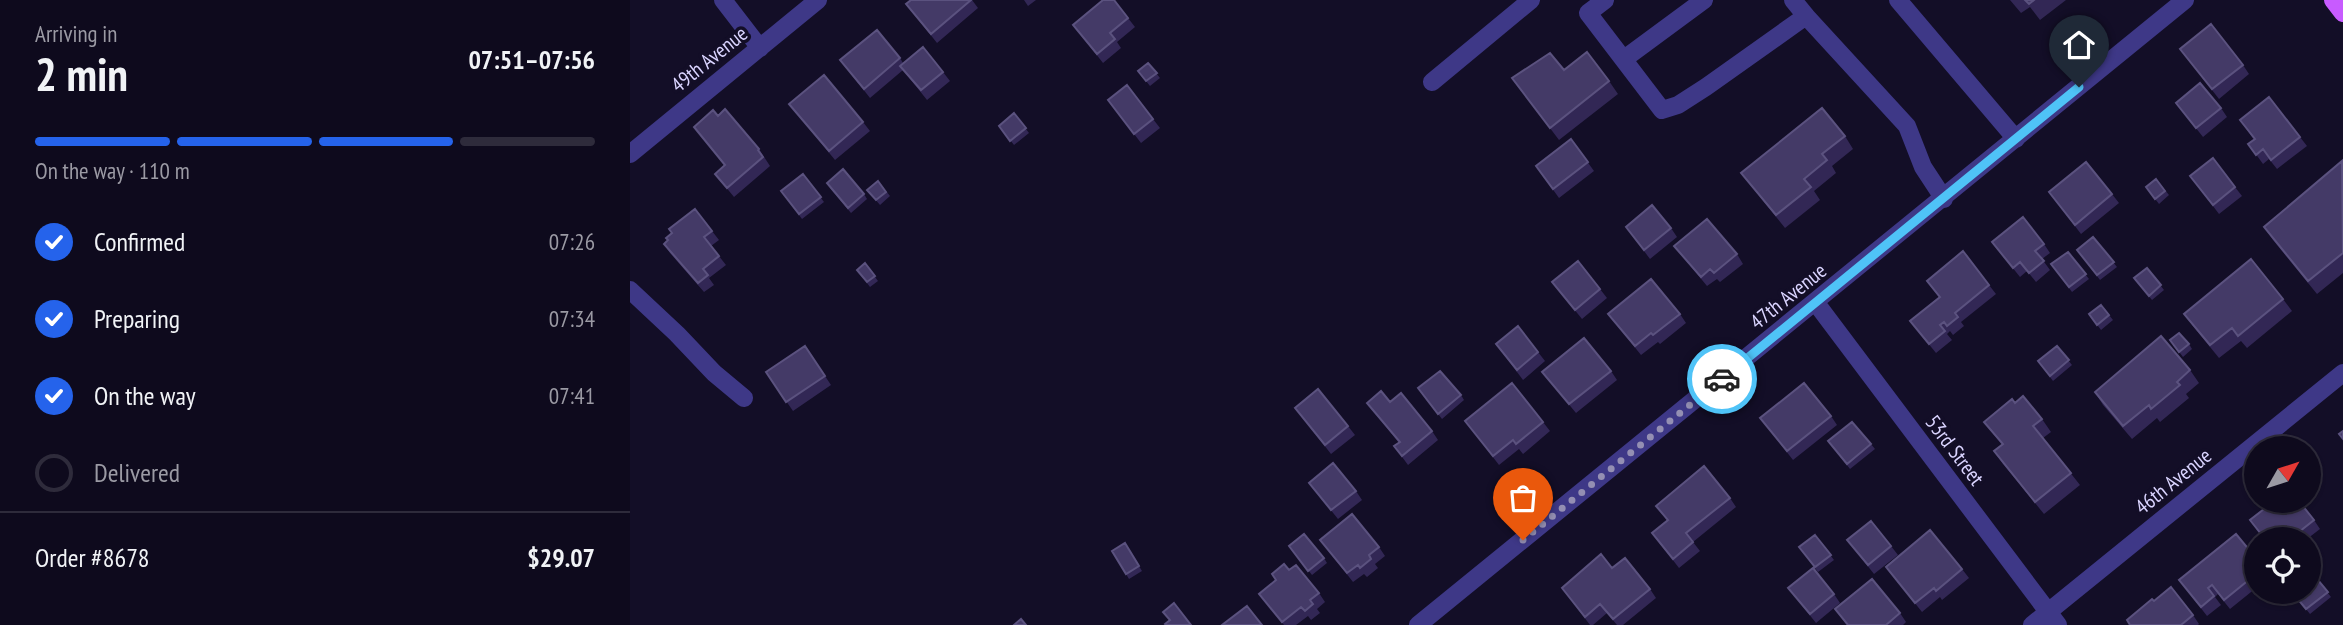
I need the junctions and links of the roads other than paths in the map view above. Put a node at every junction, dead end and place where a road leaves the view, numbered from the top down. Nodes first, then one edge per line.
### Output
1 (723, 0) edge
2 (818, 0) edge
3 (1531, 0) edge
4 (1605, 0) edge
5 (1704, 0) edge
6 (1793, 0) edge
7 (1898, 0) edge
8 (2185, 0) edge
9 (2333, 0) edge
10 (2343, 13) edge
11 (1806, 16) junction
12 (760, 48) junction
13 (1624, 60) junction
14 (1433, 82) dead end
15 (2016, 139) junction
16 (630, 154) edge
17 (1944, 198) junction
18 (630, 290) edge
19 (1816, 303) junction
20 (2343, 373) edge
21 (744, 398) dead end
22 (2053, 619) edge
23 (1418, 625) edge
24 (2032, 625) edge

1 - 12 street
2 - 12 street, 49th Avenue
3 - 14 street
4 - 13 street
5 - 13 street
6 - 11 street
7 - 15 street
8 - 15 street, 47th Avenue
9 - 10 main road
11 - 13 street
11 - 17 street
12 - 16 street, 49th Avenue
15 - 17 street, 47th Avenue
17 - 19 street, 47th Avenue
18 - 21 street
19 - 22 street, 53rd Street
19 - 23 street, 47th Avenue
20 - 22 street, 46th Avenue
22 - 24 street, 46th Avenue

